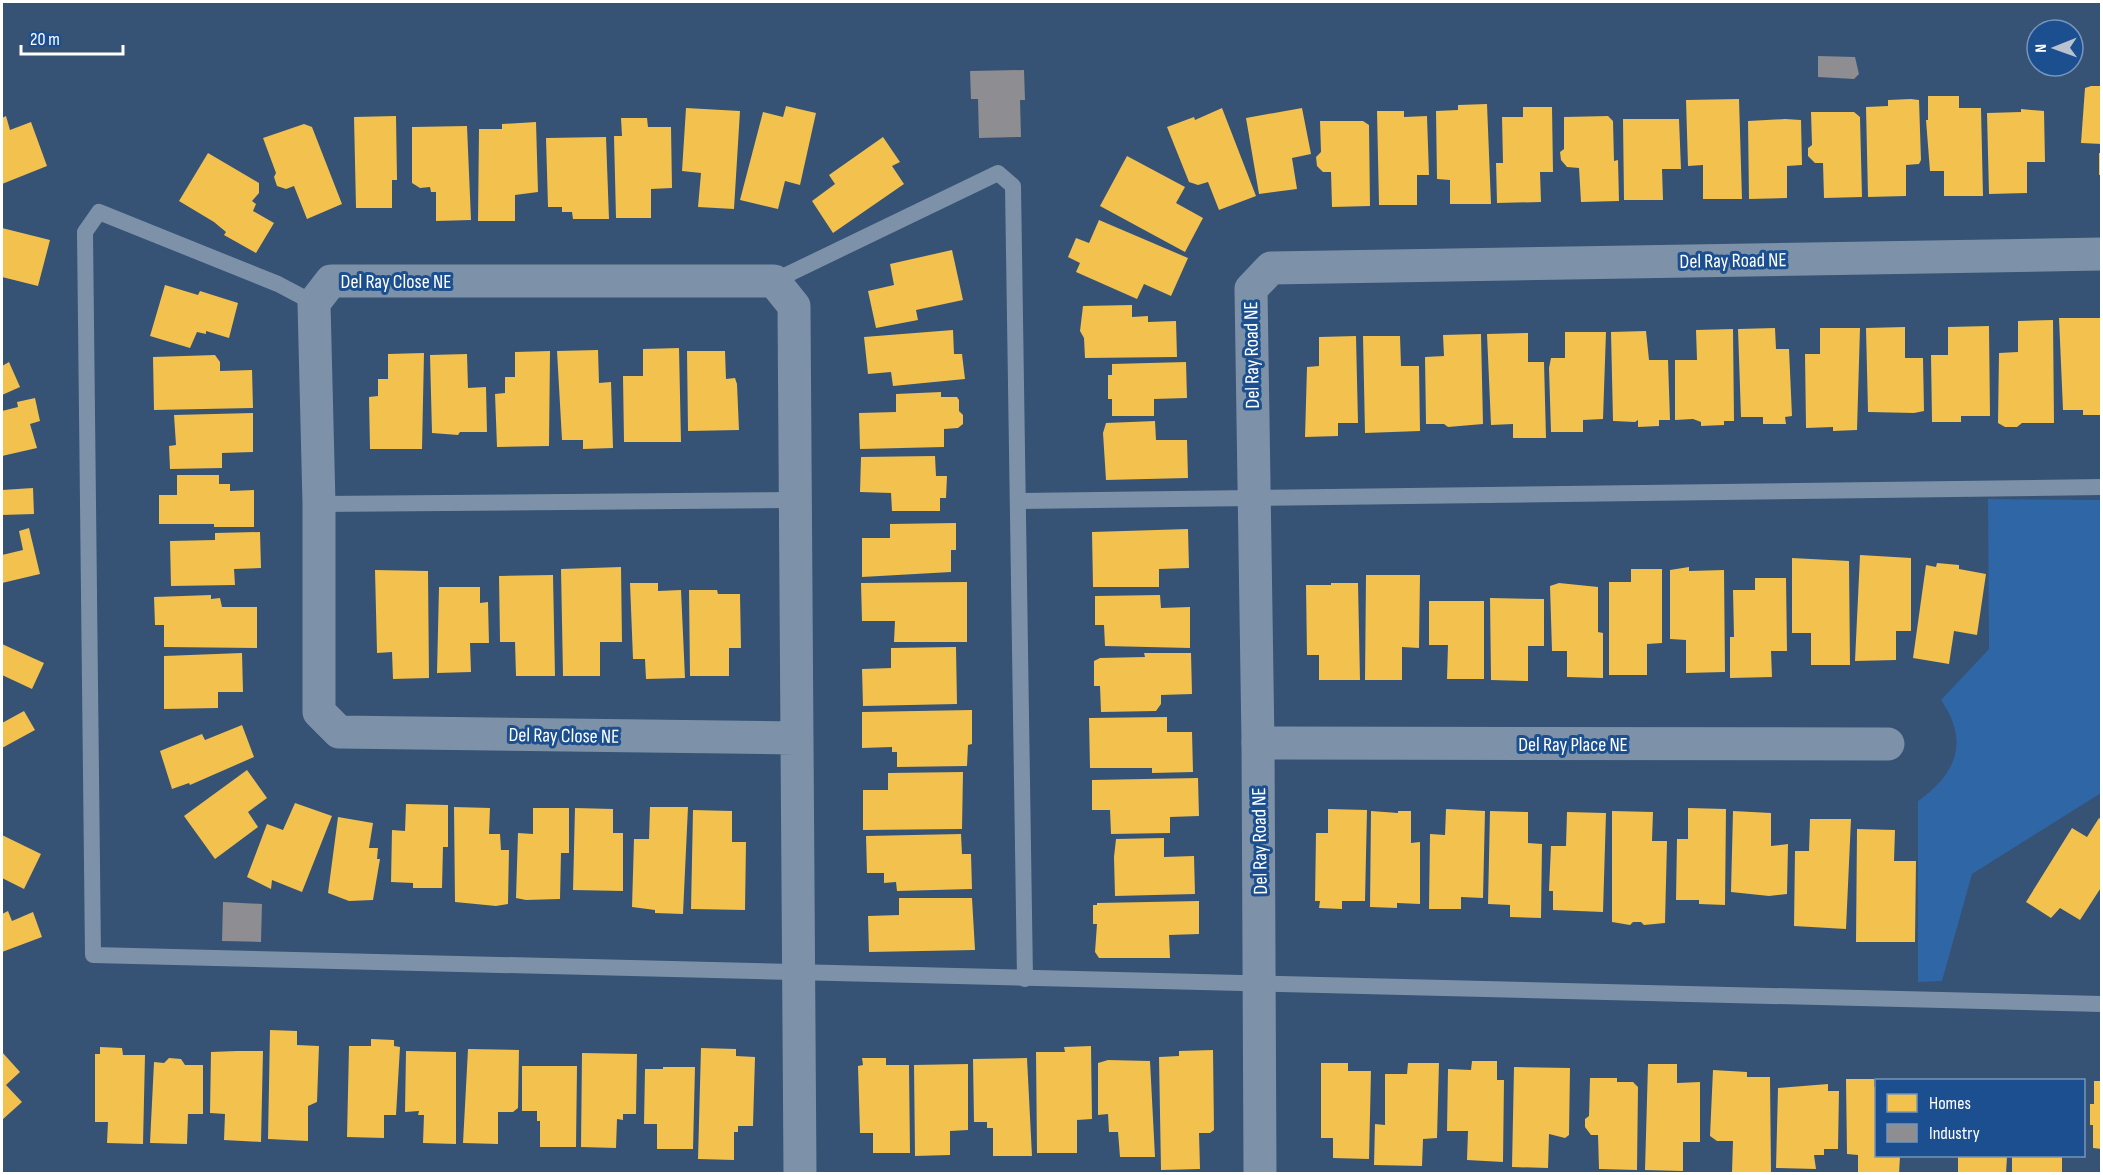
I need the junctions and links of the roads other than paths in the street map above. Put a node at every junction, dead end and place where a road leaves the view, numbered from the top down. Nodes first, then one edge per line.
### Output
1 (2102, 254) edge
2 (774, 281) junction
3 (314, 303) junction
4 (2102, 487) edge
5 (1252, 497) junction
6 (794, 500) junction
7 (1018, 501) junction
8 (318, 504) junction
9 (795, 738) junction
10 (1258, 743) junction
11 (1888, 744) dead end
12 (798, 973) junction
13 (1025, 979) junction
14 (1260, 984) junction
15 (2102, 1004) edge
16 (800, 1173) edge
17 (1260, 1173) edge

1 - 5 street, Del Ray Road NE
2 - 3 street, Del Ray Close NE
2 - 6 street
2 - 7 lane
3 - 8 street, Del Ray Close NE
3 - 12 lane
4 - 5 lane
5 - 7 lane
5 - 10 street, Del Ray Road NE
6 - 8 lane
6 - 9 street
7 - 13 lane
8 - 9 street, Del Ray Close NE
9 - 12 street
10 - 11 street, Del Ray Place NE
10 - 14 street, Del Ray Road NE
12 - 13 lane
12 - 16 street
13 - 14 lane
14 - 15 lane
14 - 17 street, Del Ray Road NE

